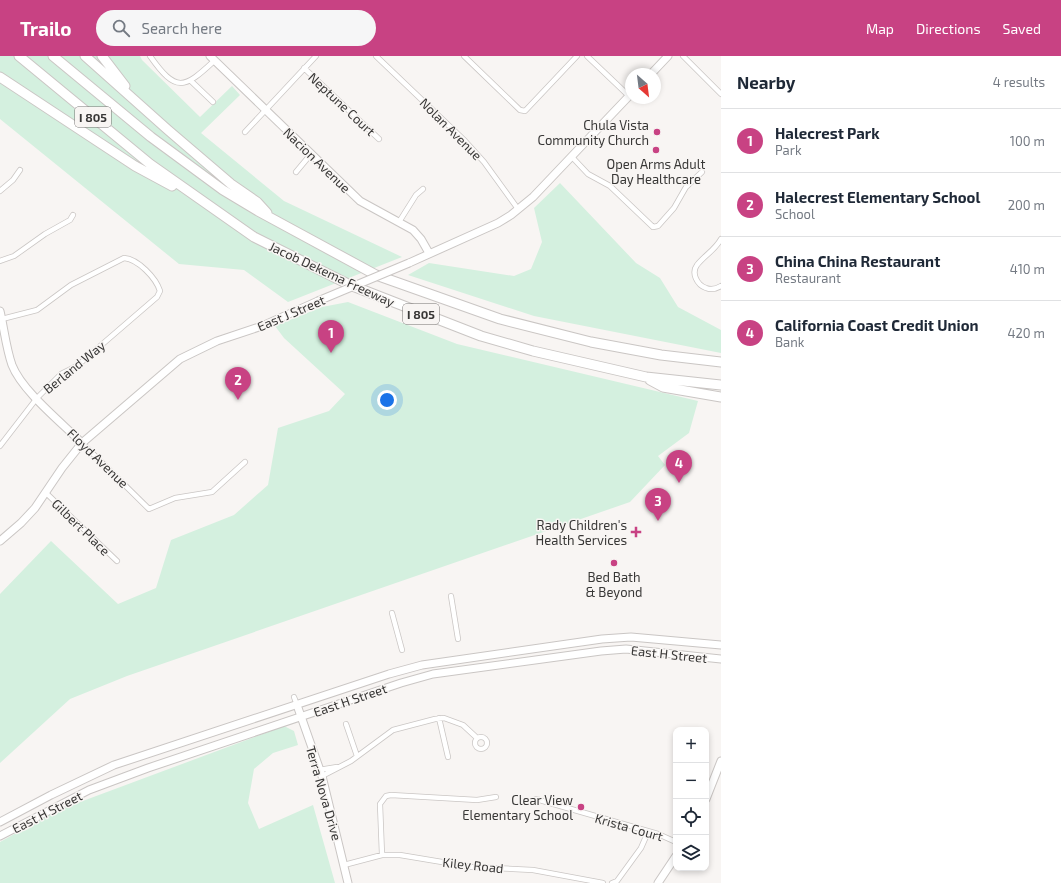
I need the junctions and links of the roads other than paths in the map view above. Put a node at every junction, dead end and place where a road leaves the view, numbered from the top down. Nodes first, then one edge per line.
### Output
1 (20, 56) edge
2 (54, 56) edge
3 (85, 56) edge
4 (102, 56) edge
5 (150, 56) edge
6 (316, 56) edge
7 (376, 56) edge
8 (464, 56) edge
9 (577, 56) edge
10 (587, 56) edge
11 (668, 56) edge
12 (683, 56) edge
13 (212, 58) edge
14 (304, 68) junction
15 (657, 68) edge
16 (0, 77) edge
17 (191, 81) junction
18 (625, 90) edge
19 (721, 94) edge
20 (135, 100) junction
21 (625, 100) edge
22 (214, 102) dead end
23 (265, 110) junction
24 (245, 132) dead end
25 (379, 139) dead end
26 (311, 154) junction
27 (572, 157) junction
28 (20, 170) dead end
29 (296, 172) dead end
30 (702, 172) dead end
31 (423, 189) dead end
32 (0, 192) edge
33 (214, 209) junction
34 (518, 209) junction
35 (73, 214) dead end
36 (274, 219) junction
37 (399, 222) junction
38 (721, 239) edge
39 (429, 253) junction
40 (0, 260) edge
41 (721, 286) edge
42 (0, 310) edge
43 (2, 319) junction
44 (721, 362) edge
45 (646, 377) junction
46 (721, 385) edge
47 (721, 397) edge
48 (37, 398) junction
49 (82, 443) junction
50 (0, 446) edge
51 (245, 462) dead end
52 (46, 492) junction
53 (11, 532) junction
54 (0, 541) edge
55 (0, 545) edge
56 (117, 561) dead end
57 (452, 596) dead end
58 (392, 613) dead end
59 (458, 640) dead end
60 (721, 645) edge
61 (402, 650) dead end
62 (721, 659) edge
63 (294, 697) dead end
64 (297, 705) junction
65 (300, 717) junction
66 (439, 718) junction
67 (346, 724) dead end
68 (477, 738) dead end
69 (358, 756) junction
70 (448, 757) dead end
71 (721, 761) edge
72 (320, 773) junction
73 (709, 791) edge
74 (496, 797) dead end
75 (536, 799) dead end
76 (0, 822) edge
77 (648, 832) junction
78 (0, 836) edge
79 (673, 840) edge
80 (382, 855) junction
81 (673, 860) edge
82 (344, 865) junction
83 (348, 883) edge
84 (603, 883) edge
85 (612, 883) edge
86 (658, 883) edge

1 - 33 highway, Jacob Dekema Freeway / I 805
2 - 36 highway, Jacob Dekema Freeway / I 805
3 - 20 highway
4 - 20 highway
5 - 17 street
6 - 14 street
7 - 34 street, Nolan Avenue
8 - 9 street
10 - 18 street
11 - 15 street
12 - 19 street
13 - 17 street
13 - 23 street, Nacion Avenue
14 - 23 street
14 - 25 street, Neptune Court
16 - 33 highway
17 - 22 street
20 - 36 highway
21 - 27 street, East J Street
23 - 24 street
23 - 26 street, Nacion Avenue
26 - 29 street
26 - 37 street, Nacion Avenue
27 - 30 street
27 - 34 street, East J Street
28 - 32 street
31 - 37 street
33 - 45 highway, Jacob Dekema Freeway / I 805
34 - 39 street, East J Street
35 - 40 street
36 - 44 highway, Jacob Dekema Freeway / I 805
37 - 39 street, Nacion Avenue
38 - 41 street
39 - 49 street, East J Street, bridge
42 - 43 street, Floyd Avenue
43 - 48 street, Floyd Avenue
43 - 48 street, Berland Way
45 - 46 highway, Jacob Dekema Freeway / I 805
45 - 47 highway
48 - 49 street, Floyd Avenue
48 - 50 street, Berland Way
49 - 51 street, Floyd Avenue
49 - 52 street, East J Street
52 - 53 street, East J Street
52 - 56 street, Gilbert Place
53 - 54 street, East J Street
53 - 55 street, East J Street
57 - 59 street
58 - 61 street
60 - 64 street, East H Street
62 - 65 street, East H Street
63 - 64 street
64 - 65 street, Terra Nova Drive
64 - 76 street, East H Street
65 - 72 street, Terra Nova Drive
65 - 78 street, East H Street
66 - 68 street
66 - 69 street
66 - 70 street
67 - 69 street
69 - 72 street
71 - 73 street
72 - 82 street, Terra Nova Drive
74 - 80 street
75 - 77 street, Krista Court
77 - 79 street, Krista Court
77 - 85 street
80 - 82 street, Kiley Road
80 - 84 street, Kiley Road
81 - 86 street
82 - 83 street, Terra Nova Drive

